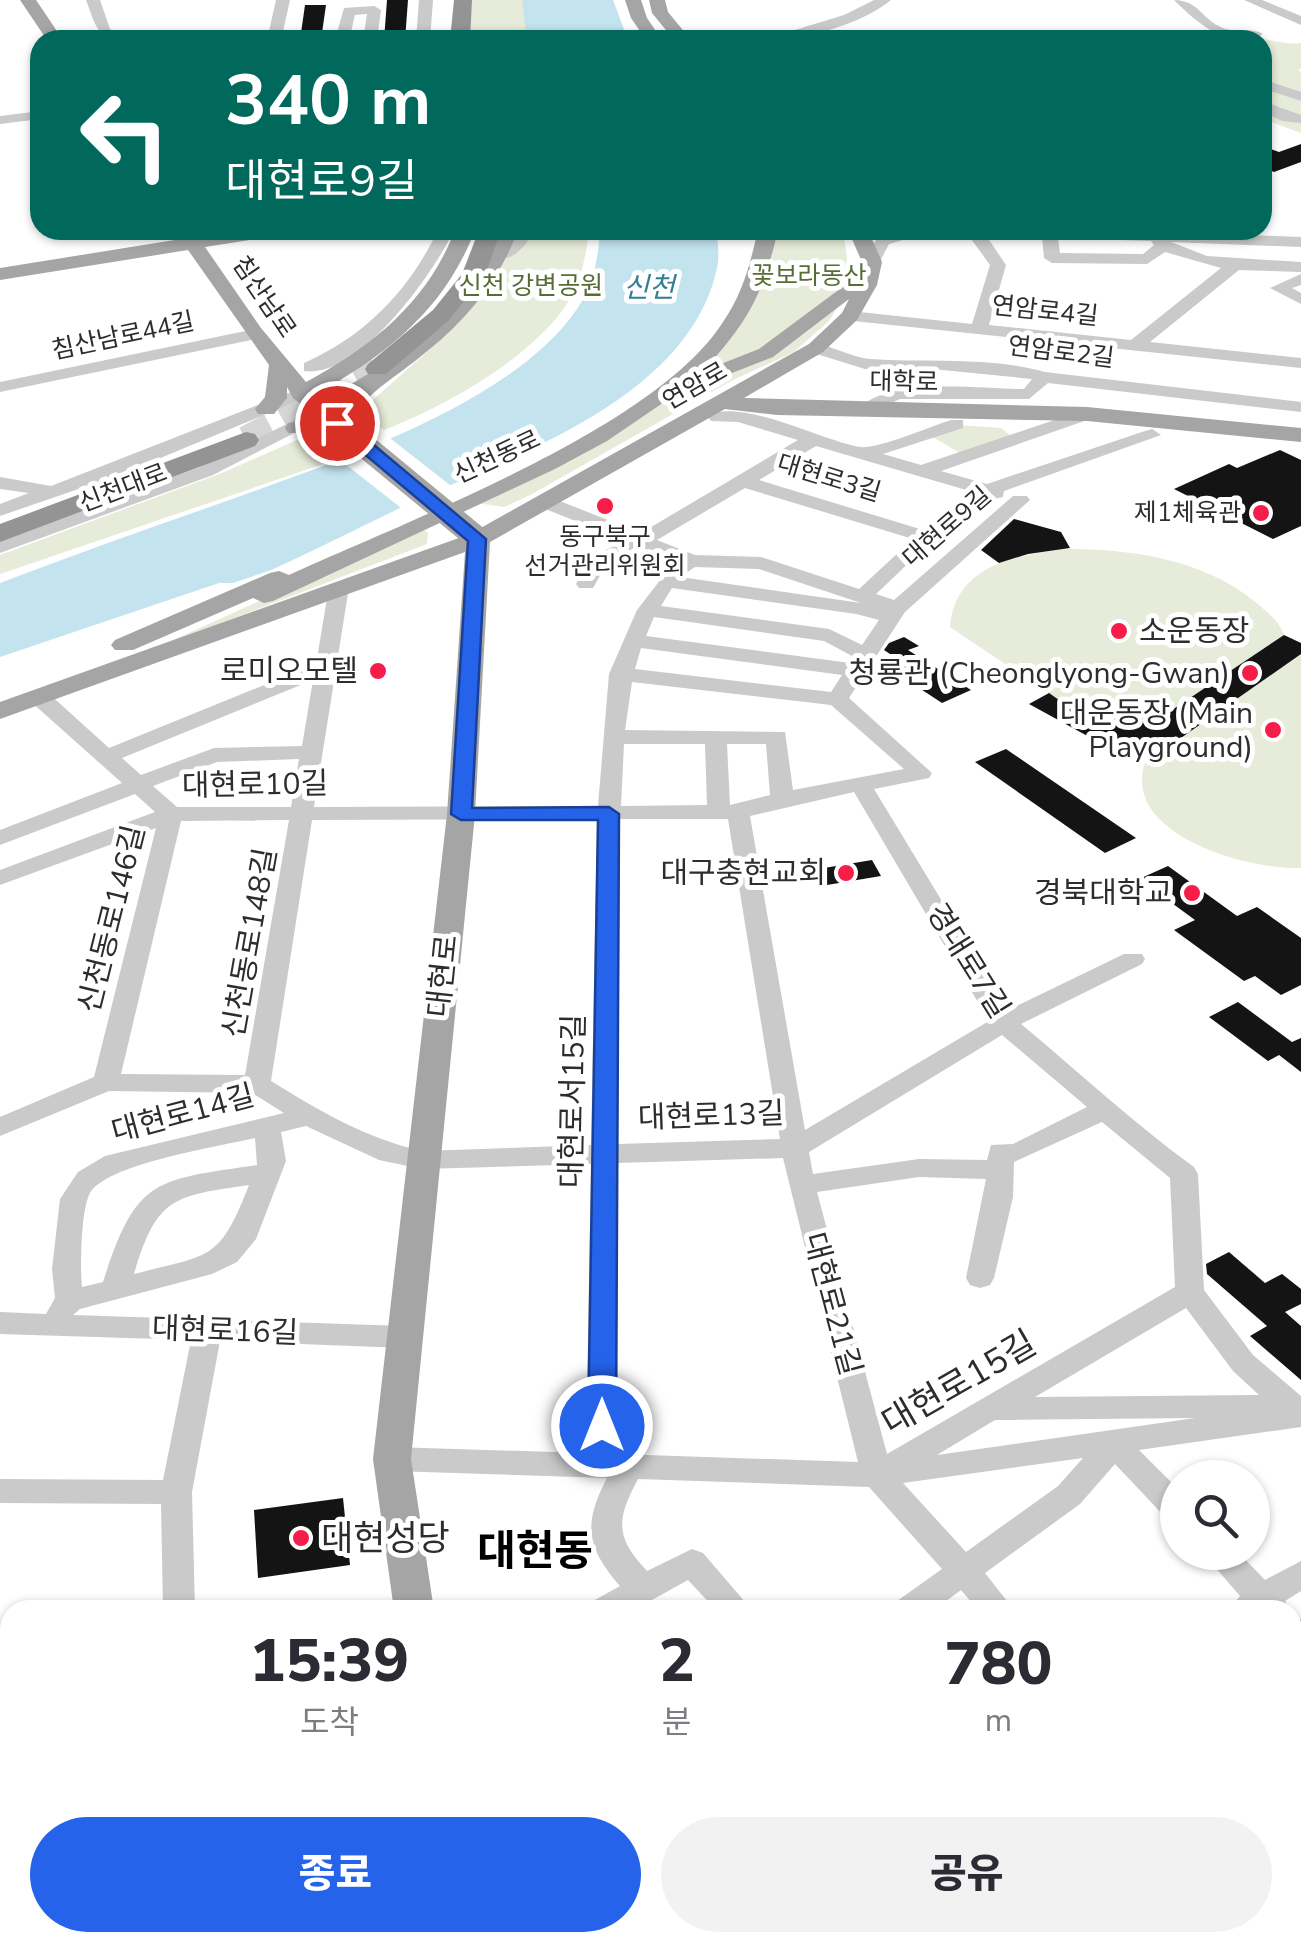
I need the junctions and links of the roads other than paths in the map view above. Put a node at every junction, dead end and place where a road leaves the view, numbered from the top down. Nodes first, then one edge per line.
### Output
1 (28, 0) edge
2 (94, 0) edge
3 (283, 0) edge
4 (426, 0) edge
5 (448, 0) edge
6 (463, 0) edge
7 (623, 0) edge
8 (633, 0) edge
9 (657, 0) edge
10 (668, 0) edge
11 (884, 0) edge
12 (1181, 0) edge
13 (1251, 0) edge
14 (1264, 0) edge
15 (1282, 0) edge
16 (1301, 4) edge
17 (1301, 20) edge
18 (48, 30) edge
19 (108, 30) edge
20 (276, 30) edge
21 (344, 30) edge
22 (371, 30) edge
23 (424, 30) edge
24 (456, 30) edge
25 (459, 30) edge
26 (637, 30) edge
27 (649, 30) edge
28 (674, 30) edge
29 (682, 30) edge
30 (810, 30) edge
31 (1217, 30) edge
32 (1272, 83) edge
33 (1301, 97) edge
34 (1272, 111) edge
35 (30, 116) edge
36 (0, 120) edge
37 (1299, 126) edge
38 (169, 240) edge
39 (192, 240) edge
40 (440, 240) edge
41 (461, 240) edge
42 (470, 240) edge
43 (486, 240) edge
44 (504, 240) edge
45 (521, 240) edge
46 (752, 240) edge
47 (767, 240) edge
48 (861, 240) edge
49 (887, 240) edge
50 (980, 240) edge
51 (1051, 240) edge
52 (1146, 240) edge
53 (1160, 241) junction
54 (1301, 242) edge
55 (497, 256) junction
56 (1234, 264) junction
57 (1301, 267) edge
58 (870, 268) junction
59 (0, 274) edge
60 (1301, 279) edge
61 (1301, 300) edge
62 (850, 316) junction
63 (980, 330) junction
64 (256, 334) junction
65 (1134, 346) junction
66 (816, 348) junction
67 (1301, 363) edge
68 (278, 366) junction
69 (310, 367) junction
70 (371, 367) junction
71 (778, 370) junction
72 (1044, 377) junction
73 (1232, 377) junction
74 (0, 387) edge
75 (661, 389) junction
76 (301, 392) junction
77 (1301, 406) edge
78 (816, 408) junction
79 (266, 409) junction
80 (719, 409) junction
81 (866, 409) junction
82 (764, 413) junction
83 (1087, 414) junction
84 (333, 422) junction
85 (957, 424) dead end
86 (296, 428) joint
87 (1152, 435) dead end
88 (1301, 435) edge
89 (242, 436) junction
90 (812, 440) junction
91 (863, 454) junction
92 (921, 470) junction
93 (744, 481) junction
94 (0, 483) edge
95 (988, 490) junction
96 (54, 492) junction
97 (545, 502) junction
98 (878, 506) dead end
99 (0, 512) edge
100 (0, 522) edge
101 (934, 531) junction
102 (0, 534) edge
103 (29, 536) joint
104 (478, 539) junction
105 (645, 539) junction
106 (0, 546) edge
107 (692, 561) junction
108 (667, 581) junction
109 (586, 584) dead end
110 (340, 587) junction
111 (864, 595) junction
112 (770, 596) junction
113 (646, 610) junction
114 (892, 615) junction
115 (757, 624) junction
116 (634, 641) junction
117 (746, 657) junction
118 (861, 662) junction
119 (326, 667) junction
120 (620, 674) junction
121 (732, 690) junction
122 (0, 696) edge
123 (38, 696) junction
124 (837, 698) junction
125 (0, 711) edge
126 (612, 737) junction
127 (716, 737) junction
128 (312, 752) junction
129 (108, 756) junction
130 (139, 785) junction
131 (862, 786) junction
132 (782, 800) junction
133 (728, 813) junction
134 (171, 814) junction
135 (302, 814) junction
136 (461, 814) junction
137 (609, 814) junction
138 (0, 838) edge
139 (6, 872) edge
140 (1133, 959) dead end
141 (1003, 1022) junction
142 (106, 1082) junction
143 (256, 1084) junction
144 (1105, 1109) junction
145 (308, 1116) junction
146 (266, 1125) junction
147 (0, 1126) edge
148 (795, 1148) junction
149 (605, 1153) junction
150 (422, 1160) junction
151 (1000, 1170) junction
152 (267, 1174) junction
153 (801, 1185) junction
154 (980, 1278) dead end
155 (115, 1290) junction
156 (1190, 1292) junction
157 (70, 1301) junction
158 (0, 1324) edge
159 (44, 1325) junction
160 (208, 1330) junction
161 (405, 1337) junction
162 (1295, 1408) edge
163 (990, 1409) junction
164 (1114, 1444) junction
165 (392, 1459) junction
166 (615, 1466) junction
167 (877, 1474) junction
168 (0, 1491) edge
169 (1160, 1491) edge
170 (176, 1492) junction
171 (960, 1570) junction
172 (1232, 1570) edge
173 (1301, 1574) edge
174 (642, 1589) junction
175 (180, 1600) edge
176 (413, 1600) edge
177 (623, 1600) edge
178 (727, 1600) edge
179 (922, 1600) edge
180 (988, 1600) edge
181 (1255, 1600) edge
182 (1268, 1600) edge

1 - 18 main road
2 - 19 street
3 - 20 street
4 - 23 street
5 - 24 highway
6 - 25 highway
7 - 26 main road
8 - 27 main road
9 - 28 main road
10 - 29 main road
11 - 30 street
12 - 31 street
13 - 17 street
14 - 15 street
15 - 16 street
21 - 22 street
32 - 33 street
34 - 37 street
35 - 36 street
38 - 59 main road
39 - 64 main road, 침산남로
40 - 69 street
41 - 70 main road
42 - 70 highway
43 - 70 highway
44 - 55 main road
45 - 55 street
46 - 75 main road, 신천동로
47 - 75 main road, 신천동로
48 - 58 main road
49 - 58 street
50 - 63 street
51 - 53 street
52 - 53 street
53 - 54 street
53 - 56 street
55 - 70 main road
56 - 57 street
56 - 65 street
58 - 62 main road, 연암로
58 - 75 main road
60 - 61 street
62 - 63 street, 연암로4길
62 - 66 main road, 연암로
63 - 65 street, 연암로4길
64 - 68 main road, 침산남로
64 - 74 street, 침산남로44길
65 - 73 street, 연암로4길
66 - 71 main road, 연암로
66 - 72 street, 연암로2길
67 - 73 street, 연암로4길
68 - 69 main road
68 - 76 main road, 침산남로
68 - 79 main road
69 - 70 main road
70 - 76 main road
70 - 84 main road
71 - 78 main road
71 - 80 main road, 연암로
72 - 73 street, 연암로2길
72 - 81 street
73 - 77 street, 연암로2길
75 - 122 main road, 신천동로
75 - 123 main road, 신천동로
76 - 79 street
76 - 84 main road, 침산남로
78 - 81 main road, 대학로
78 - 82 main road, 대학로
79 - 89 street
80 - 82 main road, 대학로
80 - 97 main road, 연암로
81 - 83 main road, 대학로
82 - 90 street, 대현로9길
83 - 88 main road, 대학로
83 - 92 street, 대학로
84 - 86 main road
84 - 104 main road, bridge
85 - 91 street, 대학로
86 - 89 street
87 - 95 street
89 - 96 street
89 - 100 highway, 신천대로
89 - 102 highway, 신천대로
89 - 103 street
90 - 91 street, 대현로9길
90 - 93 street
91 - 92 street, 대현로9길
92 - 95 street, 대현로9길
93 - 101 street, 대현로3길
93 - 105 street, 대현로3길
94 - 96 street
95 - 101 street, 대현로9길
95 - 114 street, 대현로9길
96 - 99 highway
97 - 104 main road, 연암로
97 - 105 street
98 - 101 street, 대현로9길
101 - 111 street
103 - 106 highway
104 - 110 main road, 연암로
104 - 136 main road, 대현로
105 - 107 street
105 - 109 street, 대현로3길
107 - 108 street, 대현로서15길
107 - 111 street
108 - 112 street
108 - 113 street, 대현로서15길
110 - 119 street, 신천동로148길
110 - 123 main road, 연암로
111 - 114 street
112 - 114 street
112 - 115 street
113 - 115 street
113 - 116 street, 대현로서15길
114 - 118 street, 대현로9길
115 - 117 street
115 - 118 street
116 - 117 street
116 - 120 street, 대현로서15길
117 - 118 street
117 - 121 street
118 - 124 street, 대현로9길
119 - 128 street, 신천동로148길
119 - 129 street
120 - 121 street
120 - 126 street, 대현로서15길
121 - 124 street
123 - 125 main road, 신천동로
123 - 129 street, 신천동로146길
124 - 131 street
126 - 127 street
126 - 137 street, 대현로서15길
127 - 132 street
127 - 133 street
128 - 130 street, 신천동로146길
128 - 135 street, 신천동로148길
129 - 130 street, 신천동로146길
130 - 134 street, 신천동로146길
130 - 138 street, 신천동로146길
131 - 132 street
131 - 141 street, 경대로7길
132 - 133 street
133 - 137 street
133 - 148 street, 대현로21길
134 - 135 street, 대현로10길
134 - 139 street, 대현로10길
134 - 142 street, 신천동로146길
135 - 136 street, 대현로10길
135 - 143 street, 신천동로148길
136 - 137 street
136 - 150 main road, 대현로
137 - 149 street, 대현로서15길
140 - 141 street, 대현로13길
141 - 144 street, 경대로7길
141 - 148 street, 대현로13길
142 - 143 street, 대현로14길
142 - 147 street, 대현로14길
143 - 145 street, 대현로14길
144 - 151 street
144 - 156 street, 경대로7길
145 - 146 street, 대현로14길
145 - 150 street, 대현로14길
146 - 152 street, 대현로16길
146 - 157 street, 대현로14길
148 - 149 street, 대현로13길
148 - 153 street, 대현로21길
149 - 150 street, 대현로13길
149 - 166 street, 대현로서15길
150 - 161 main road, 대현로
151 - 153 street
151 - 154 street
152 - 155 street, 대현로16길
152 - 155 street, 대현로16길
153 - 167 street, 대현로21길
155 - 157 street, 대현로16길
156 - 162 street
156 - 163 street, 대현로15길
157 - 159 street, 대현로16길
158 - 159 street, 대현로16길
159 - 160 street, 대현로16길
160 - 161 street, 대현로16길
160 - 170 street
161 - 165 main road, 대현로
162 - 163 street
162 - 164 street
163 - 167 street, 대현로15길
164 - 167 street
164 - 169 street
164 - 171 street
165 - 166 street, 대현로15길
165 - 176 main road, 대현로
166 - 167 street, 대현로15길
166 - 174 street
167 - 171 street, 대현로21길
168 - 170 street
170 - 175 street
171 - 179 street
171 - 180 street, 대현로21길
172 - 181 street
173 - 182 street
174 - 177 street
174 - 178 street

